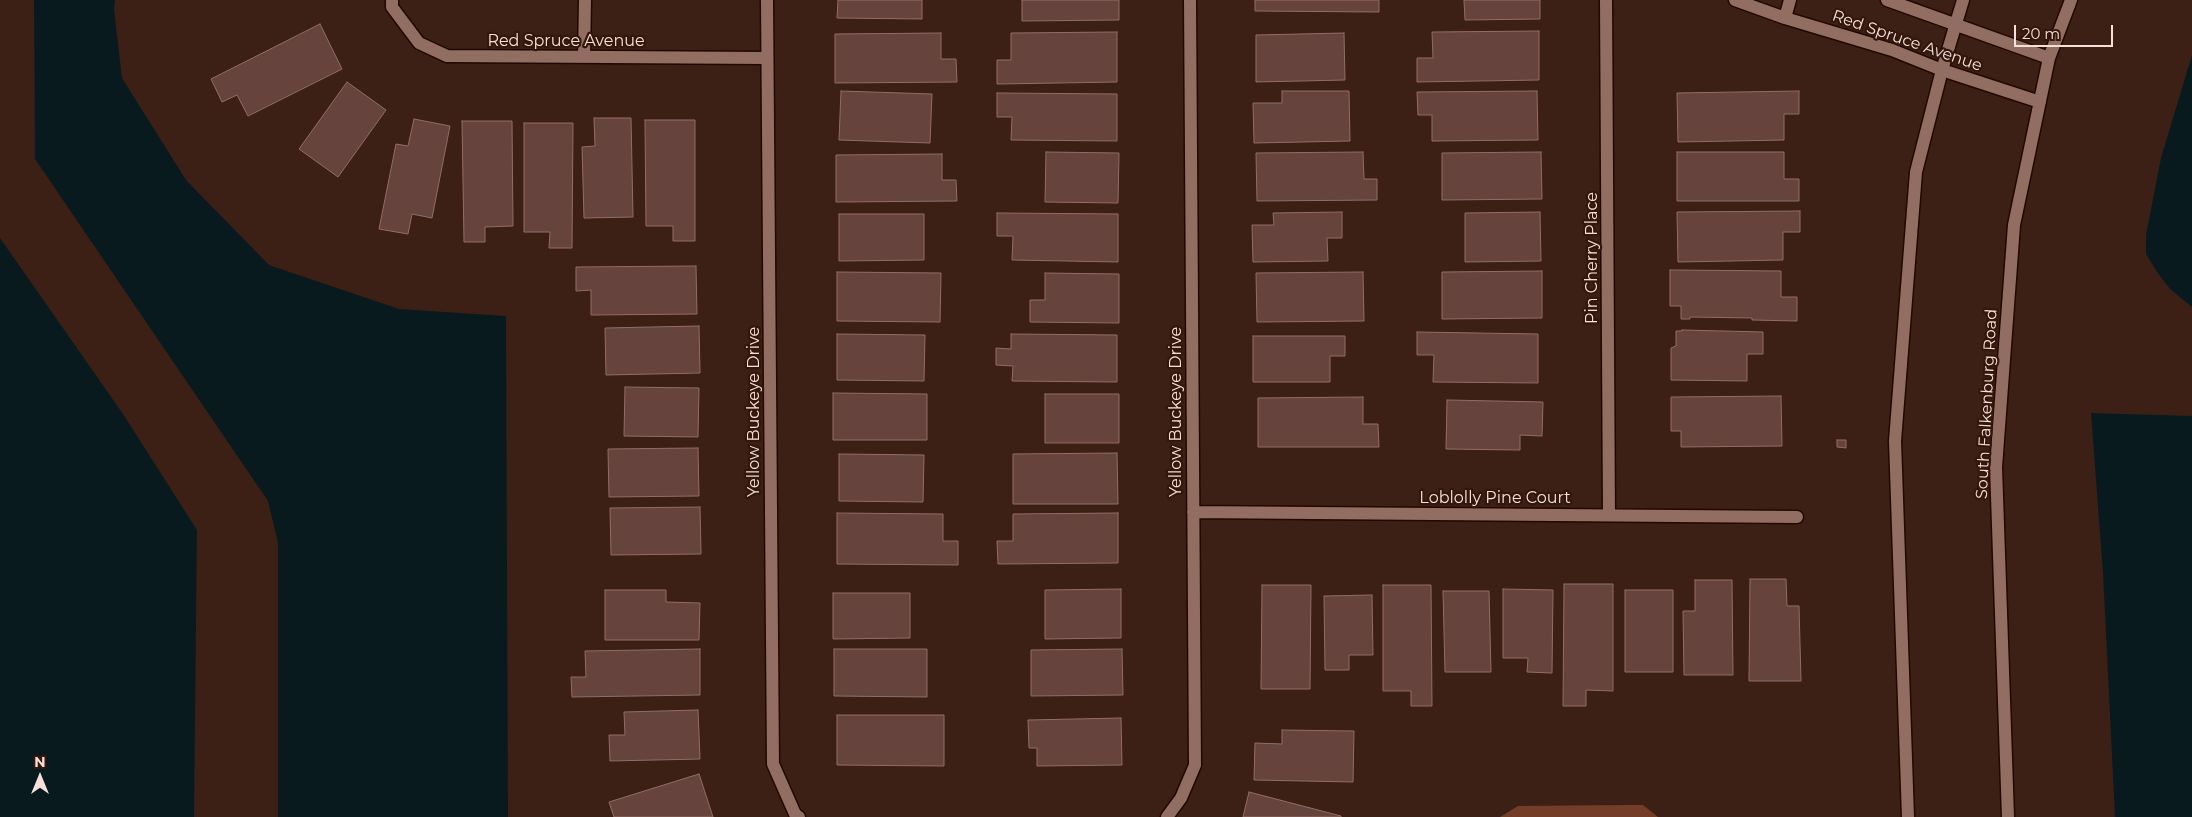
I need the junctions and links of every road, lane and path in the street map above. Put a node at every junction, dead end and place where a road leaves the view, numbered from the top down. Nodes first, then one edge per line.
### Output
1 (392, 0) edge
2 (585, 0) edge
3 (767, 0) edge
4 (1190, 0) edge
5 (1606, 0) edge
6 (1735, 0) edge
7 (1790, 0) edge
8 (1888, 0) edge
9 (1963, 0) edge
10 (2071, 0) edge
11 (1785, 18) junction
12 (1954, 25) junction
13 (584, 57) junction
14 (767, 58) junction
15 (2049, 58) junction
16 (1942, 70) junction
17 (2040, 102) junction
18 (1193, 512) junction
19 (1609, 515) junction
20 (1797, 517) dead end
21 (799, 817) edge
22 (1167, 817) edge
23 (1908, 817) edge
24 (2008, 817) edge

1 - 13 street, Red Spruce Avenue
2 - 13 street
3 - 14 street, Yellow Buckeye Drive
4 - 18 street, Yellow Buckeye Drive
5 - 19 street, Pin Cherry Place
6 - 11 street, Red Spruce Avenue
7 - 11 street
8 - 12 street, Red Spruce Avenue
9 - 12 street
10 - 15 street, South Falkenburg Road
11 - 16 street, Red Spruce Avenue
12 - 15 street, Red Spruce Avenue
12 - 16 street
13 - 14 street, Red Spruce Avenue
14 - 21 street, Yellow Buckeye Drive
15 - 17 street, South Falkenburg Road
16 - 17 street, Red Spruce Avenue
16 - 23 street
17 - 24 street, South Falkenburg Road
18 - 19 street, Loblolly Pine Court
18 - 22 street, Yellow Buckeye Drive
19 - 20 street, Loblolly Pine Court

